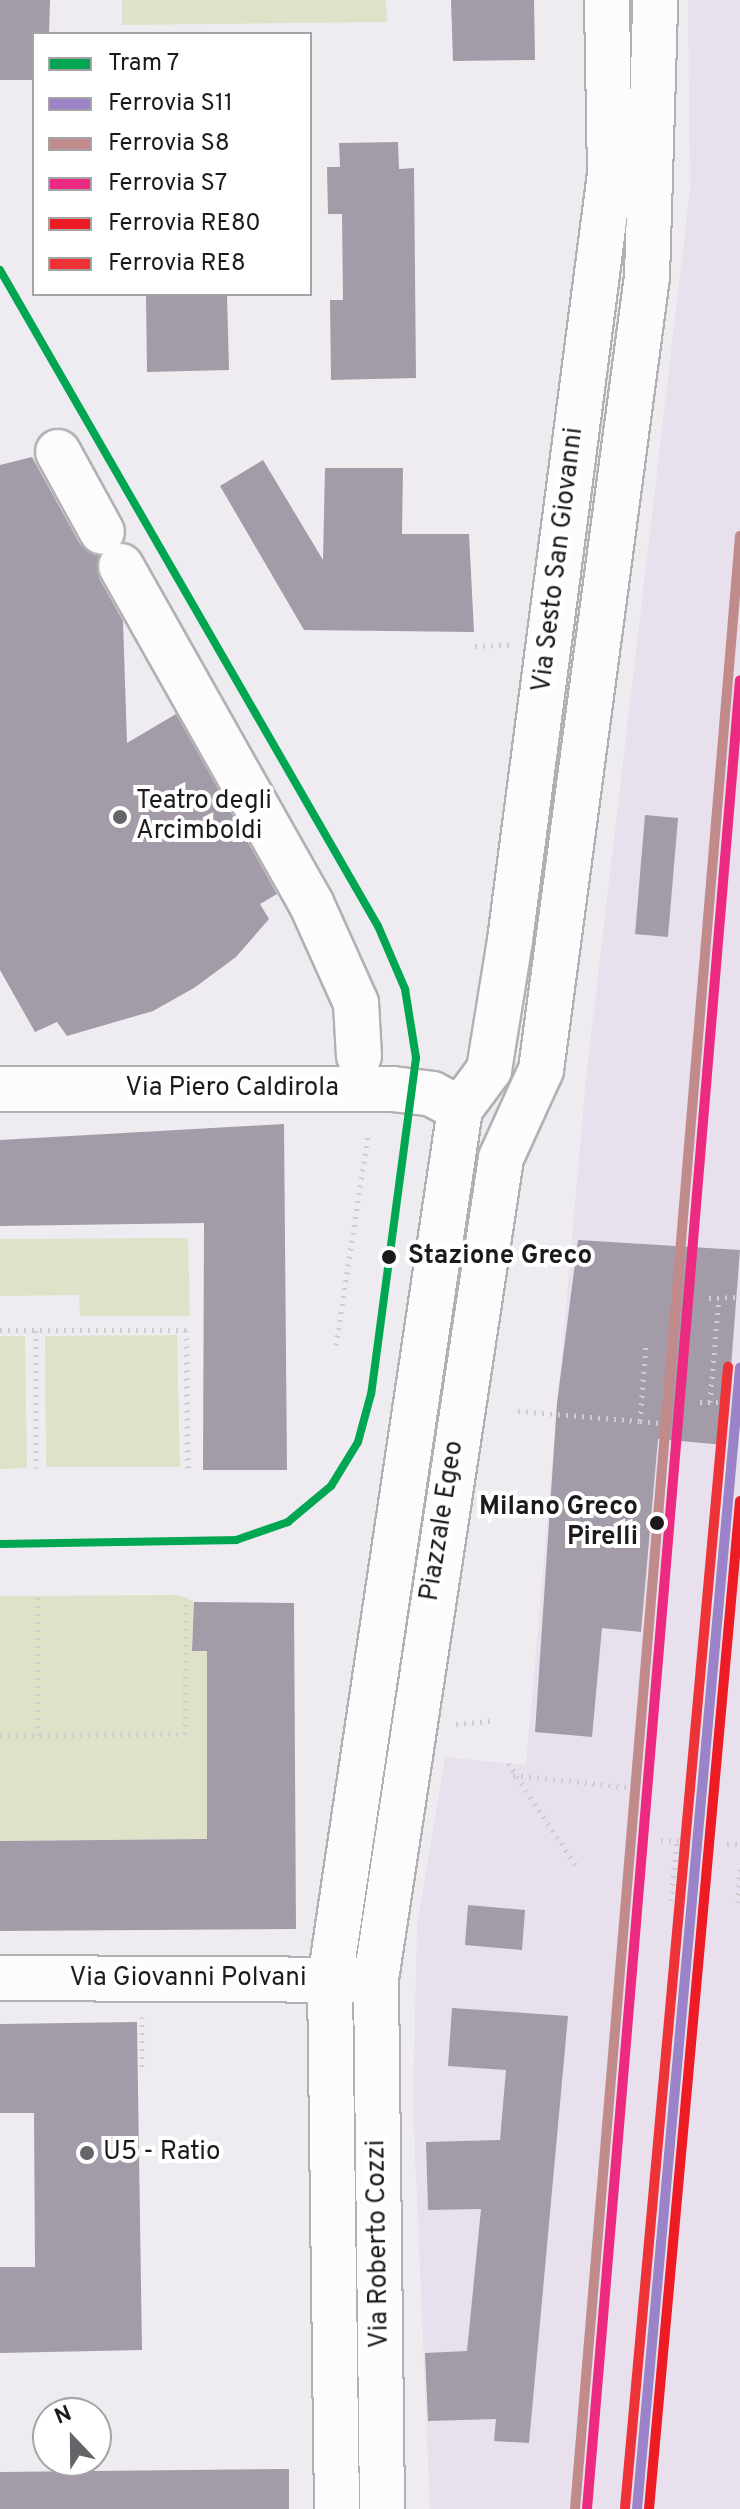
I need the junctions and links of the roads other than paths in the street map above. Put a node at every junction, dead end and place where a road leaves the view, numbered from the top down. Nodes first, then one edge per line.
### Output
1 (607, 0) edge
2 (655, 0) edge
3 (58, 452) dead end
4 (359, 1056) dead end
5 (541, 1070) joint
6 (0, 1089) edge
7 (460, 1109) junction
8 (0, 1978) edge
9 (376, 1979) junction
10 (330, 1980) junction
11 (337, 2509) edge
12 (382, 2509) edge

1 - 7 street, Via Sesto San Giovanni
2 - 5 street, Via Sesto San Giovanni
3 - 4 street
5 - 9 street, Piazzale Egeo
6 - 7 street, Via Piero Caldirola
7 - 10 street, Piazzale Egeo
8 - 10 street, Via Giovanni Polvani
9 - 10 street, Via Giovanni Polvani
9 - 12 street, Via Roberto Cozzi
10 - 11 street, Via Roberto Cozzi

